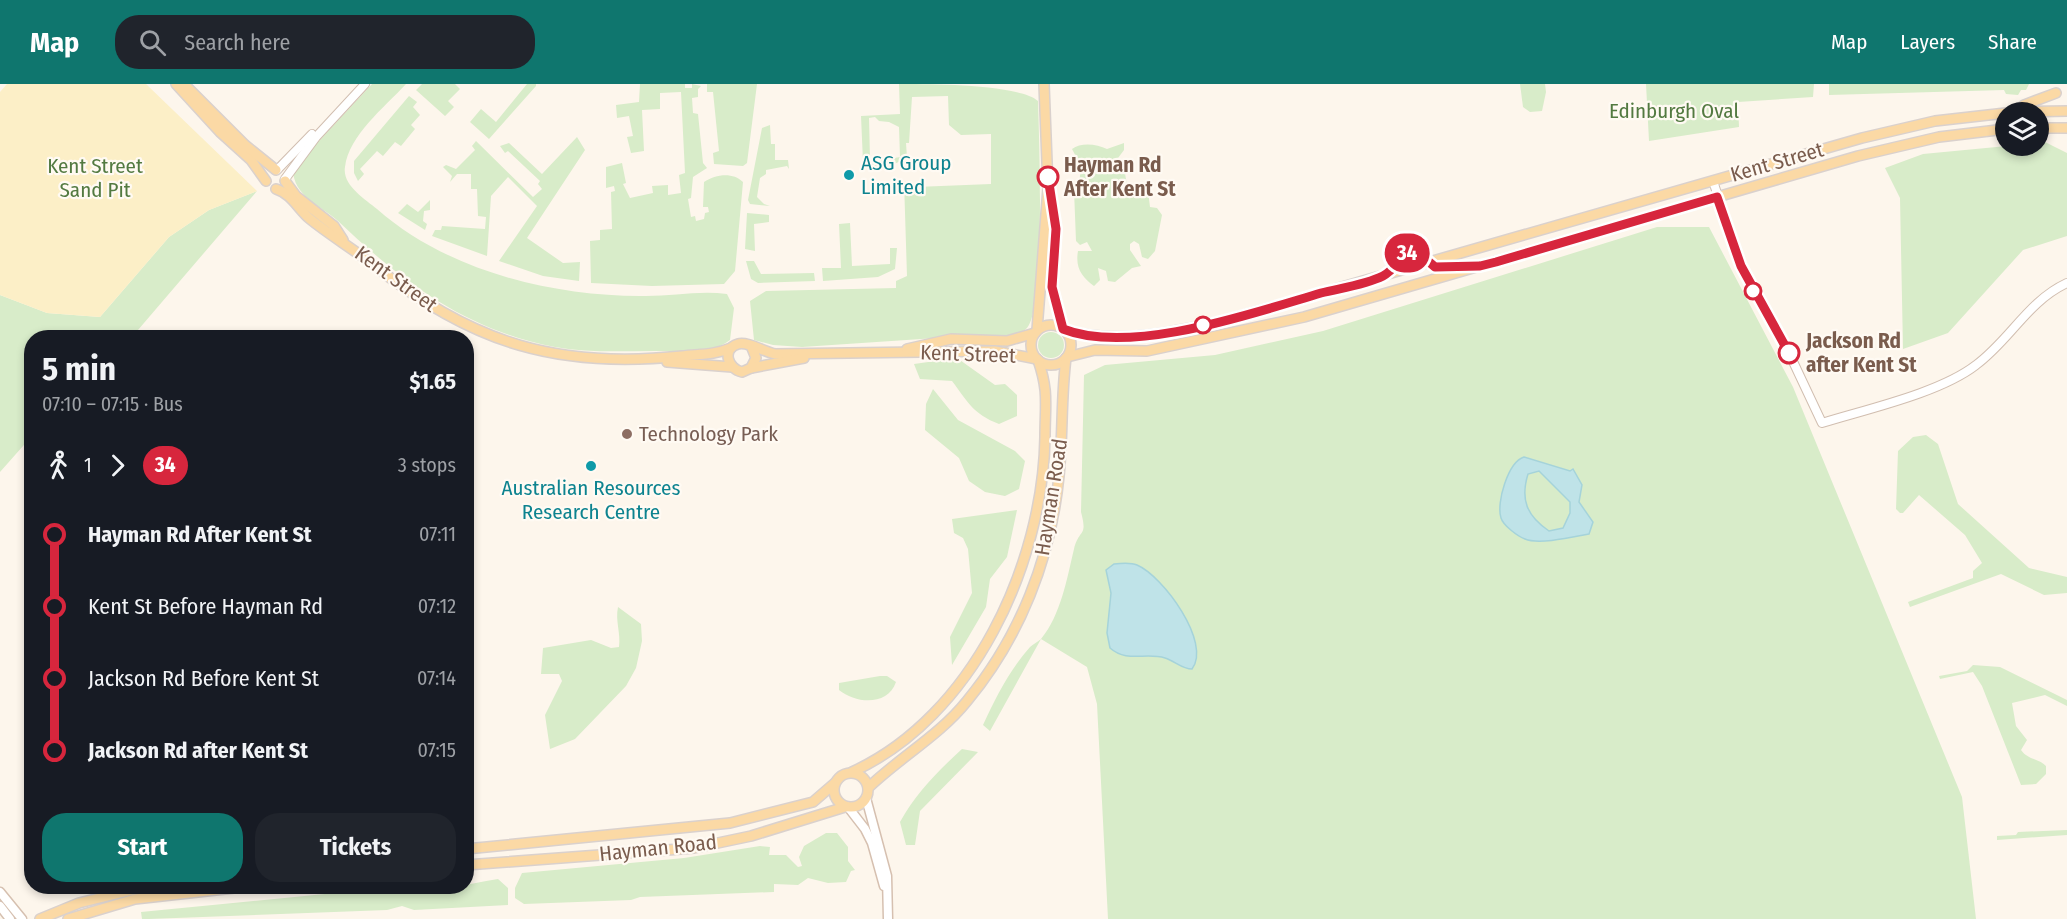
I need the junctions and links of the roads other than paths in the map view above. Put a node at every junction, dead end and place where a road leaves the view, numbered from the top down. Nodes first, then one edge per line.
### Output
1 (177, 84) edge
2 (184, 84) edge
3 (358, 84) edge
4 (365, 84) edge
5 (1044, 84) edge
6 (2056, 93) dead end
7 (2032, 102) edge
8 (2049, 111) edge
9 (2067, 111) edge
10 (1995, 115) edge
11 (2049, 128) edge
12 (2067, 128) edge
13 (1995, 131) edge
14 (276, 170) junction
15 (285, 180) junction
16 (266, 181) junction
17 (1713, 181) junction
18 (1048, 188) junction
19 (276, 189) junction
20 (1717, 197) junction
21 (1418, 240) dead end
22 (344, 242) junction
23 (1384, 275) junction
24 (2067, 283) edge
25 (1064, 329) junction
26 (1036, 332) junction
27 (731, 348) junction
28 (752, 348) junction
29 (899, 351) junction
30 (818, 355) junction
31 (1067, 357) junction
32 (656, 360) junction
33 (1038, 360) junction
34 (732, 367) junction
35 (751, 368) junction
36 (852, 772) junction
37 (835, 783) junction
38 (867, 793) junction
39 (846, 807) junction
40 (474, 848) edge
41 (474, 864) edge
42 (0, 892) edge
43 (887, 892) junction
44 (116, 894) edge
45 (173, 894) edge
46 (0, 906) edge
47 (10, 919) edge
48 (22, 919) edge
49 (40, 919) edge
50 (68, 919) edge
51 (888, 919) edge

1 - 16 main road
2 - 14 main road
3 - 14 street
4 - 15 street
5 - 18 main road
6 - 7 main road
8 - 9 main road
10 - 17 main road, Kent Street
11 - 12 main road
13 - 20 main road, Kent Street
14 - 15 main road
14 - 16 main road
15 - 19 main road
15 - 22 main road, Kent Street
16 - 19 main road
17 - 20 street
17 - 23 main road, Kent Street
18 - 25 main road
18 - 26 main road
19 - 22 main road, Kent Street
20 - 24 street
20 - 31 main road, Kent Street
21 - 23 main road
22 - 32 main road, Kent Street
23 - 25 main road, Kent Street
25 - 26 main road
25 - 31 main road
26 - 29 main road, Kent Street
26 - 33 main road
27 - 28 main road
27 - 32 main road, Kent Street
27 - 34 main road
28 - 30 main road, Kent Street
28 - 35 main road
29 - 30 main road, Kent Street
29 - 33 main road, Kent Street
30 - 35 main road, Kent Street
31 - 33 main road
31 - 38 main road, Hayman Road
32 - 34 main road, Kent Street
33 - 36 main road, Hayman Road
34 - 35 main road
36 - 37 main road
36 - 38 main road
37 - 39 main road
37 - 40 main road, Hayman Road
38 - 39 main road
38 - 43 main road
39 - 41 main road, Hayman Road
39 - 43 main road
42 - 48 main road
43 - 51 main road
44 - 49 main road
45 - 50 main road
46 - 47 main road

